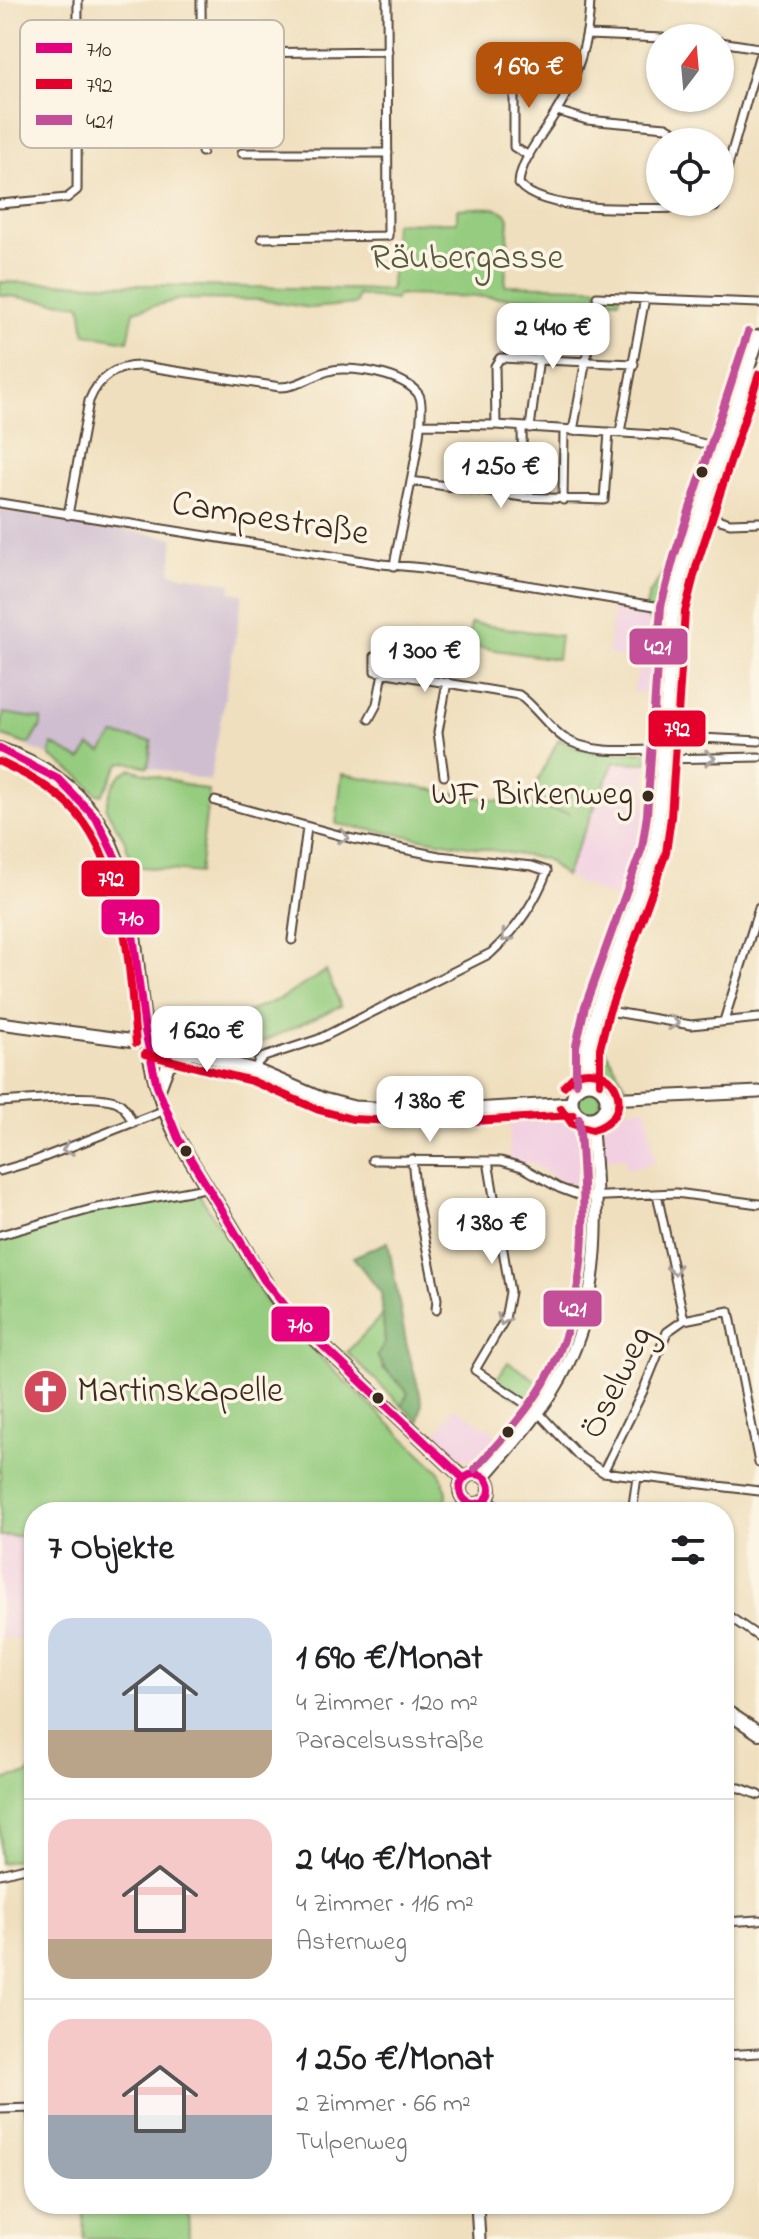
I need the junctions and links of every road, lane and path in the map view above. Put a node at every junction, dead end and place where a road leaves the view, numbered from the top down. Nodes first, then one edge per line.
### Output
1 (78, 0) edge
2 (201, 0) edge
3 (387, 0) edge
4 (590, 0) edge
5 (78, 20) edge
6 (201, 20) edge
7 (587, 35) junction
8 (646, 37) edge
9 (734, 44) edge
10 (759, 48) edge
11 (388, 51) junction
12 (284, 52) edge
13 (759, 57) edge
14 (511, 79) dead end
15 (557, 111) junction
16 (668, 128) edge
17 (734, 145) edge
18 (77, 148) edge
19 (202, 148) edge
20 (202, 152) dead end
21 (242, 153) dead end
22 (388, 153) junction
23 (529, 156) junction
24 (0, 204) edge
25 (646, 208) edge
26 (262, 238) dead end
27 (597, 297) dead end
28 (645, 298) junction
29 (759, 303) edge
30 (545, 310) dead end
31 (595, 310) dead end
32 (759, 336) edge
33 (538, 359) junction
34 (585, 362) junction
35 (634, 364) junction
36 (421, 424) junction
37 (496, 425) junction
38 (526, 427) junction
39 (569, 430) junction
40 (609, 432) junction
41 (620, 432) junction
42 (722, 448) junction
43 (411, 481) junction
44 (523, 497) junction
45 (563, 500) junction
46 (0, 503) edge
47 (700, 514) junction
48 (68, 515) junction
49 (759, 522) edge
50 (394, 566) junction
51 (673, 609) junction
52 (383, 673) junction
53 (416, 678) junction
54 (447, 682) junction
55 (369, 719) dead end
56 (663, 736) junction
57 (759, 741) edge
58 (0, 749) edge
59 (662, 755) junction
60 (759, 757) edge
61 (444, 776) dead end
62 (215, 801) dead end
63 (307, 828) junction
64 (759, 908) edge
65 (292, 940) dead end
66 (597, 1009) junction
67 (759, 1018) edge
68 (724, 1021) junction
69 (0, 1023) edge
70 (148, 1042) junction
71 (190, 1052) junction
72 (256, 1070) junction
73 (588, 1083) junction
74 (158, 1092) junction
75 (759, 1092) edge
76 (607, 1099) junction
77 (0, 1102) edge
78 (572, 1103) junction
79 (165, 1110) junction
80 (591, 1118) junction
81 (133, 1123) junction
82 (412, 1159) junction
83 (372, 1160) dead end
84 (488, 1161) junction
85 (0, 1171) edge
86 (207, 1185) junction
87 (657, 1194) junction
88 (595, 1198) junction
89 (759, 1204) edge
90 (0, 1235) edge
91 (436, 1310) dead end
92 (684, 1320) junction
93 (538, 1412) junction
94 (759, 1463) edge
95 (603, 1472) junction
96 (484, 1477) junction
97 (637, 1477) junction
98 (464, 1479) junction
99 (759, 1491) edge
100 (485, 1500) junction
101 (463, 1502) edge
102 (480, 1502) edge
103 (488, 1502) edge
104 (633, 1502) edge
105 (734, 1620) edge
106 (759, 1637) edge
107 (734, 1717) edge
108 (759, 1733) edge
109 (734, 1787) edge
110 (759, 1795) edge
111 (24, 1868) edge
112 (0, 1874) edge
113 (759, 1920) edge
114 (734, 1921) edge
115 (759, 2053) edge
116 (734, 2054) edge
117 (24, 2108) edge
118 (0, 2109) edge
119 (478, 2214) edge
120 (479, 2239) edge

1 - 5 street
2 - 6 street
3 - 11 street
4 - 7 street
7 - 8 street
7 - 15 street
9 - 10 street
11 - 12 street
11 - 22 street
13 - 17 street
14 - 23 street
15 - 16 street
15 - 23 street
18 - 24 street
19 - 20 street
21 - 22 street
22 - 26 street
23 - 25 street
27 - 28 street
28 - 29 street
28 - 35 street
30 - 33 street
31 - 34 street
32 - 42 street
33 - 34 street
33 - 37 street
33 - 38 street
34 - 35 street
34 - 39 street
35 - 41 street
36 - 37 street
36 - 43 street
36 - 48 street
37 - 38 street
38 - 39 street
38 - 44 street
39 - 40 street
39 - 45 street
40 - 41 street
40 - 45 street
41 - 42 street
42 - 47 street
43 - 44 street
43 - 50 street
44 - 45 street
46 - 48 street, Campestraße
47 - 49 street
47 - 51 street
48 - 50 street, Campestraße
50 - 51 street, Campestraße
51 - 56 street
52 - 53 street
52 - 53 street
52 - 55 street
53 - 54 street
54 - 59 street
54 - 61 street
56 - 57 street
56 - 59 street
58 - 70 main road
59 -> 60 street
59 - 66 street
62 - 63 street
63 - 65 street
63 -> 72 street
64 - 68 street
66 -> 68 street
66 - 73 street
67 - 68 street
69 - 70 street
70 - 71 street
70 - 74 main road
71 - 72 street
71 - 74 main road
72 - 78 street
73 - 76 street
73 - 78 street
74 - 79 main road
75 - 76 street
76 - 80 street
77 - 81 street
78 - 80 street
79 - 81 street
79 - 86 main road
80 - 88 street
81 -> 85 street
82 - 83 street
82 - 84 street
82 - 91 street
84 - 88 street
84 -> 93 street
86 - 90 street
86 - 98 main road
87 - 88 street
87 - 89 street
87 -> 92 street, Öselweg
88 - 93 street
92 - 94 street
92 - 95 street, Öselweg
93 - 95 street
93 - 96 street
95 - 97 street
96 - 98 main road
96 - 100 main road
97 - 99 street
97 - 104 street
98 - 101 main road
100 - 102 main road
100 - 103 main road
105 - 106 street
107 - 108 main road
109 - 110 street
111 - 112 street
113 - 114 street
115 - 116 street
117 - 118 street
119 - 120 street

